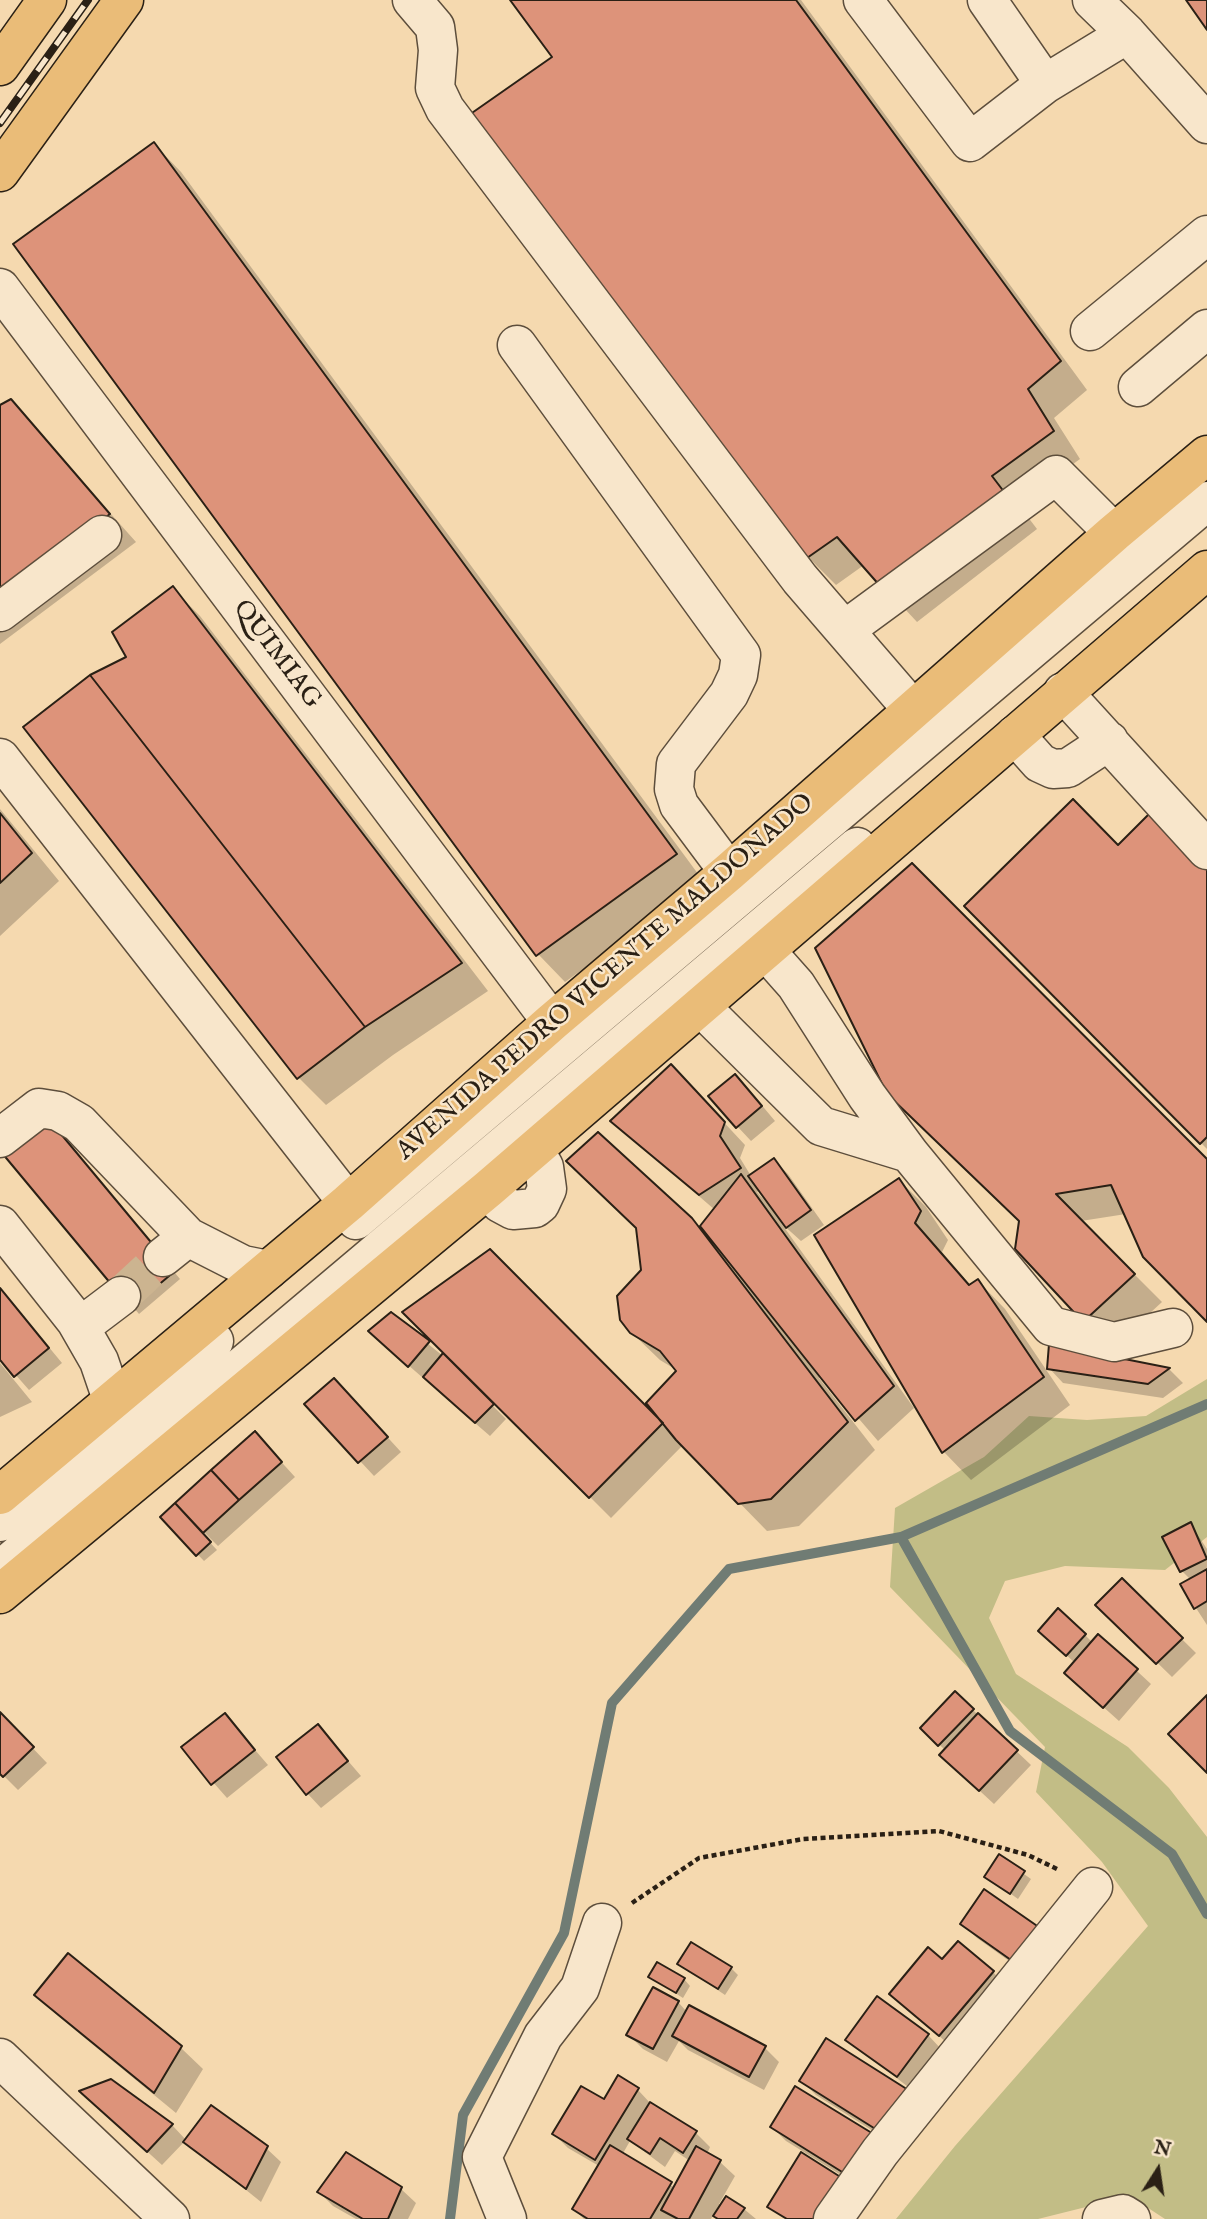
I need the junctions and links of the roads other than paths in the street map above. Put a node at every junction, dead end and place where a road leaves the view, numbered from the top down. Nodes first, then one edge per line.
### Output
1 (47, 0) edge
2 (124, 0) edge
3 (412, 0) edge
4 (863, 0) edge
5 (987, 0) edge
6 (1092, 0) edge
7 (1127, 34) junction
8 (0, 66) edge
9 (1045, 84) junction
10 (1207, 124) edge
11 (0, 172) edge
12 (1207, 235) edge
13 (0, 288) edge
14 (1207, 329) edge
15 (1090, 331) dead end
16 (517, 345) dead end
17 (1138, 387) dead end
18 (1207, 455) edge
19 (1207, 501) edge
20 (1114, 533) junction
21 (102, 535) dead end
22 (1207, 552) edge
23 (1207, 570) edge
24 (0, 612) edge
25 (846, 629) junction
26 (1063, 692) junction
27 (914, 710) junction
28 (1015, 735) junction
29 (1109, 741) junction
30 (0, 758) edge
31 (1207, 850) edge
32 (729, 872) junction
33 (765, 950) junction
34 (700, 1006) junction
35 (551, 1022) junction
36 (0, 1138) edge
37 (909, 1153) junction
38 (348, 1203) junction
39 (0, 1225) edge
40 (268, 1269) junction
41 (121, 1296) tunnel mouth
42 (80, 1327) junction
43 (1173, 1328) dead end
44 (113, 1399) junction
45 (0, 1495) edge
46 (0, 1522) edge
47 (0, 1570) edge
48 (0, 1594) edge
49 (1093, 1887) road end
50 (602, 1923) road end
51 (0, 2058) edge
52 (170, 2219) edge
53 (507, 2219) edge
54 (833, 2219) edge
55 (1102, 2219) edge
56 (1131, 2219) edge

1 - 8 main road
2 - 11 main road
3 - 25 street
4 - 9 street
5 - 9 street
6 - 7 street
7 - 9 street
7 - 10 street
12 - 15 street
13 - 35 street, QUIMIAG
14 - 17 street
16 - 32 street
18 - 20 main road, AVENIDA PEDRO VICENTE MALDONADO
19 - 46 street
20 - 25 street
20 - 27 main road, AVENIDA PEDRO VICENTE MALDONADO
21 - 24 street
22 - 47 street
23 - 26 main road
25 - 27 street
26 - 28 main road
26 - 29 street
27 - 32 main road, AVENIDA PEDRO VICENTE MALDONADO
28 - 29 street
28 - 33 main road
29 - 31 street
30 - 38 street
32 - 35 main road, AVENIDA PEDRO VICENTE MALDONADO
33 - 34 main road
33 - 37 street
34 - 37 street
34 - 48 main road
35 - 38 main road, AVENIDA PEDRO VICENTE MALDONADO
36 - 40 street
37 - 43 street
38 - 40 main road, AVENIDA PEDRO VICENTE MALDONADO
39 - 42 street
40 - 44 main road, AVENIDA PEDRO VICENTE MALDONADO
41 - 42 street
42 - 44 street
44 - 45 main road, AVENIDA PEDRO VICENTE MALDONADO
49 - 54 street
50 - 53 street
51 - 52 street
55 - 56 street

